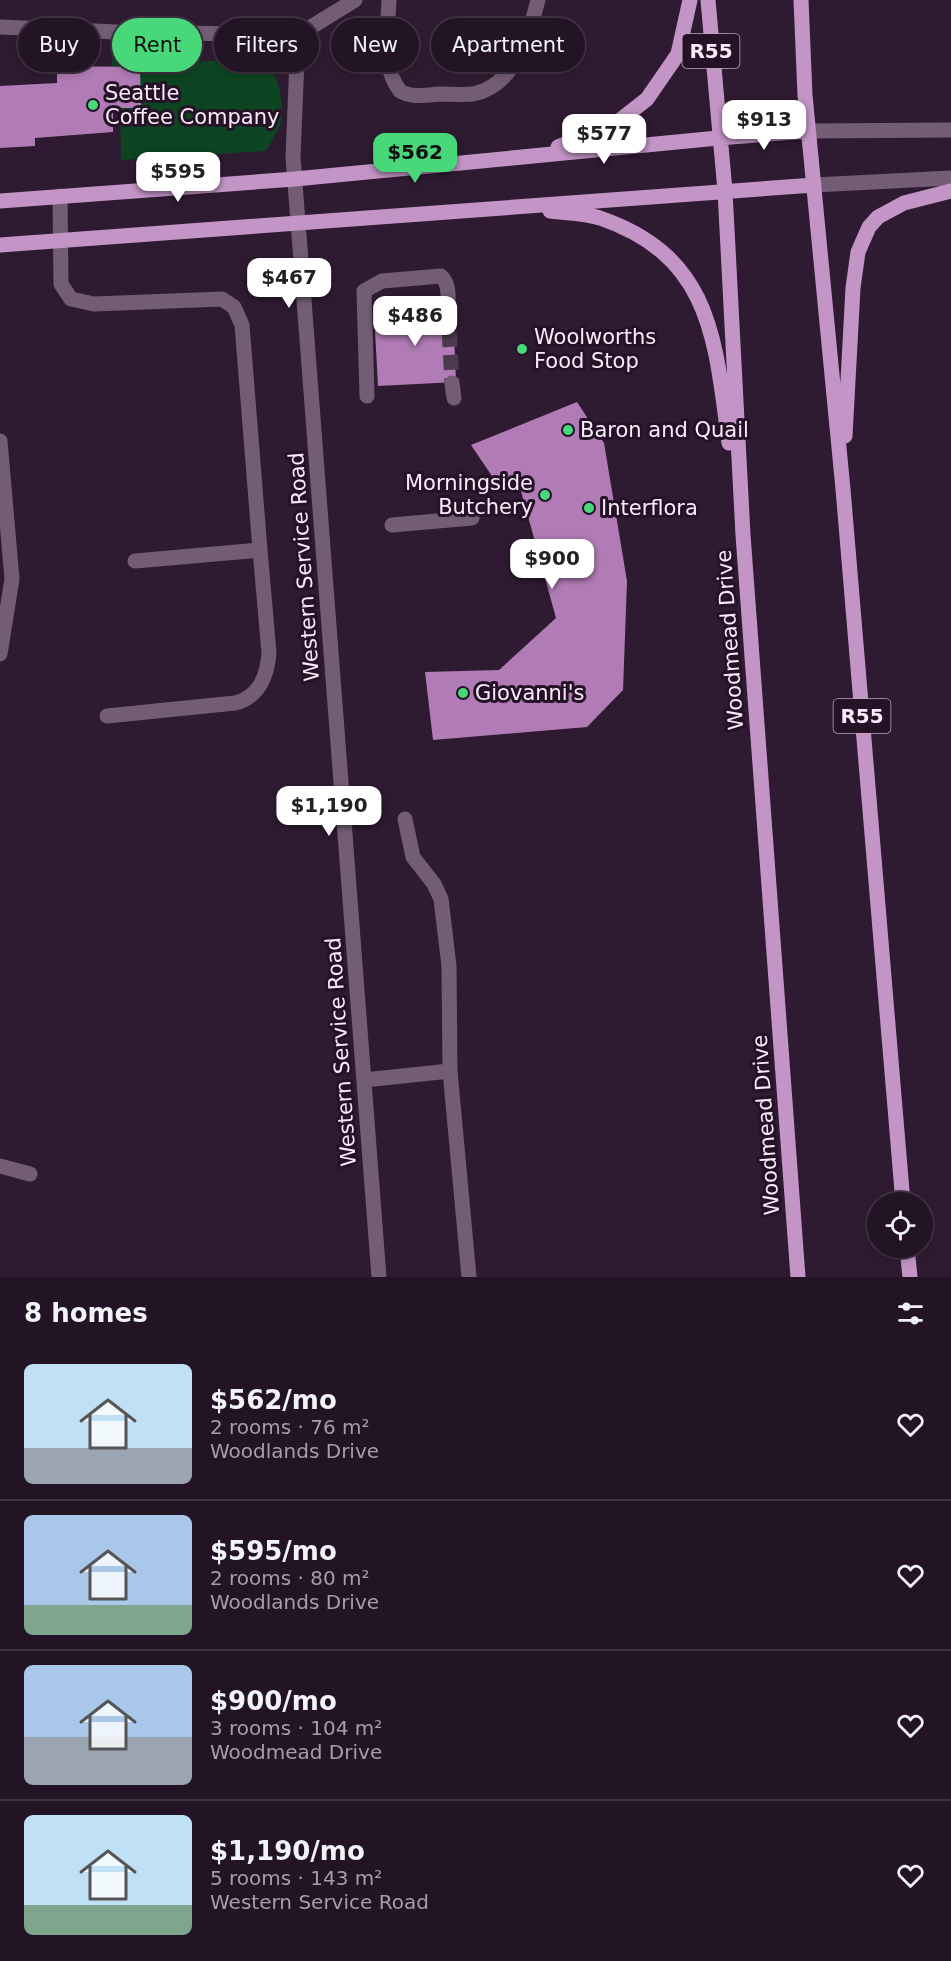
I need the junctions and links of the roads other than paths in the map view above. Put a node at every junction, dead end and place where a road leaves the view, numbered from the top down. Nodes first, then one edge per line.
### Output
1 (355, 0) edge
2 (389, 0) edge
3 (538, 0) edge
4 (690, 0) edge
5 (708, 0) edge
6 (801, 0) edge
7 (319, 22) edge
8 (0, 27) edge
9 (214, 34) edge
10 (296, 72) edge
11 (951, 130) edge
12 (808, 131) junction
13 (718, 138) junction
14 (533, 155) junction
15 (951, 178) edge
16 (295, 179) junction
17 (814, 185) junction
18 (951, 190) edge
19 (725, 192) junction
20 (60, 196) junction
21 (0, 201) edge
22 (520, 207) junction
23 (298, 222) junction
24 (61, 240) junction
25 (0, 245) edge
26 (448, 309) tunnel mouth
27 (452, 382) tunnel mouth
28 (367, 396) dead end
29 (454, 398) dead end
30 (0, 441) edge
31 (843, 489) junction
32 (472, 518) dead end
33 (392, 525) dead end
34 (743, 535) junction
35 (260, 550) junction
36 (135, 561) dead end
37 (0, 654) edge
38 (107, 716) dead end
39 (405, 819) dead end
40 (450, 1071) junction
41 (364, 1080) junction
42 (0, 1166) edge
43 (30, 1174) dead end
44 (902, 1192) edge
45 (908, 1258) edge
46 (379, 1277) edge
47 (469, 1277) edge
48 (798, 1277) edge
49 (910, 1277) edge

1 - 7 street
2 - 3 street
4 - 14 main road
5 - 13 main road, Woodmead Drive / R55
6 - 12 main road, R55
8 - 9 street
10 - 16 street, Western Service Road
11 - 12 street
12 - 13 main road
12 - 17 main road, R55
13 - 14 main road
13 - 19 main road, Woodmead Drive / R55
14 - 16 main road
15 - 17 street
16 - 20 main road
16 - 23 street, Western Service Road
17 - 19 main road
17 - 31 main road, R55
18 - 31 main road
19 - 22 main road
19 - 34 main road, Woodmead Drive / R55
20 - 21 main road
20 - 24 street
22 - 23 main road
22 - 34 main road
23 - 24 main road
23 - 41 street, Western Service Road
24 - 25 main road
24 - 35 street
26 - 28 street
27 - 29 street
30 - 37 street
31 - 44 main road, R55
32 - 33 street
34 - 48 main road, Woodmead Drive / R55
35 - 36 street
35 - 38 street
39 - 40 street
40 - 41 street
40 - 47 street
41 - 46 street, Western Service Road
42 - 43 street
45 - 49 main road

